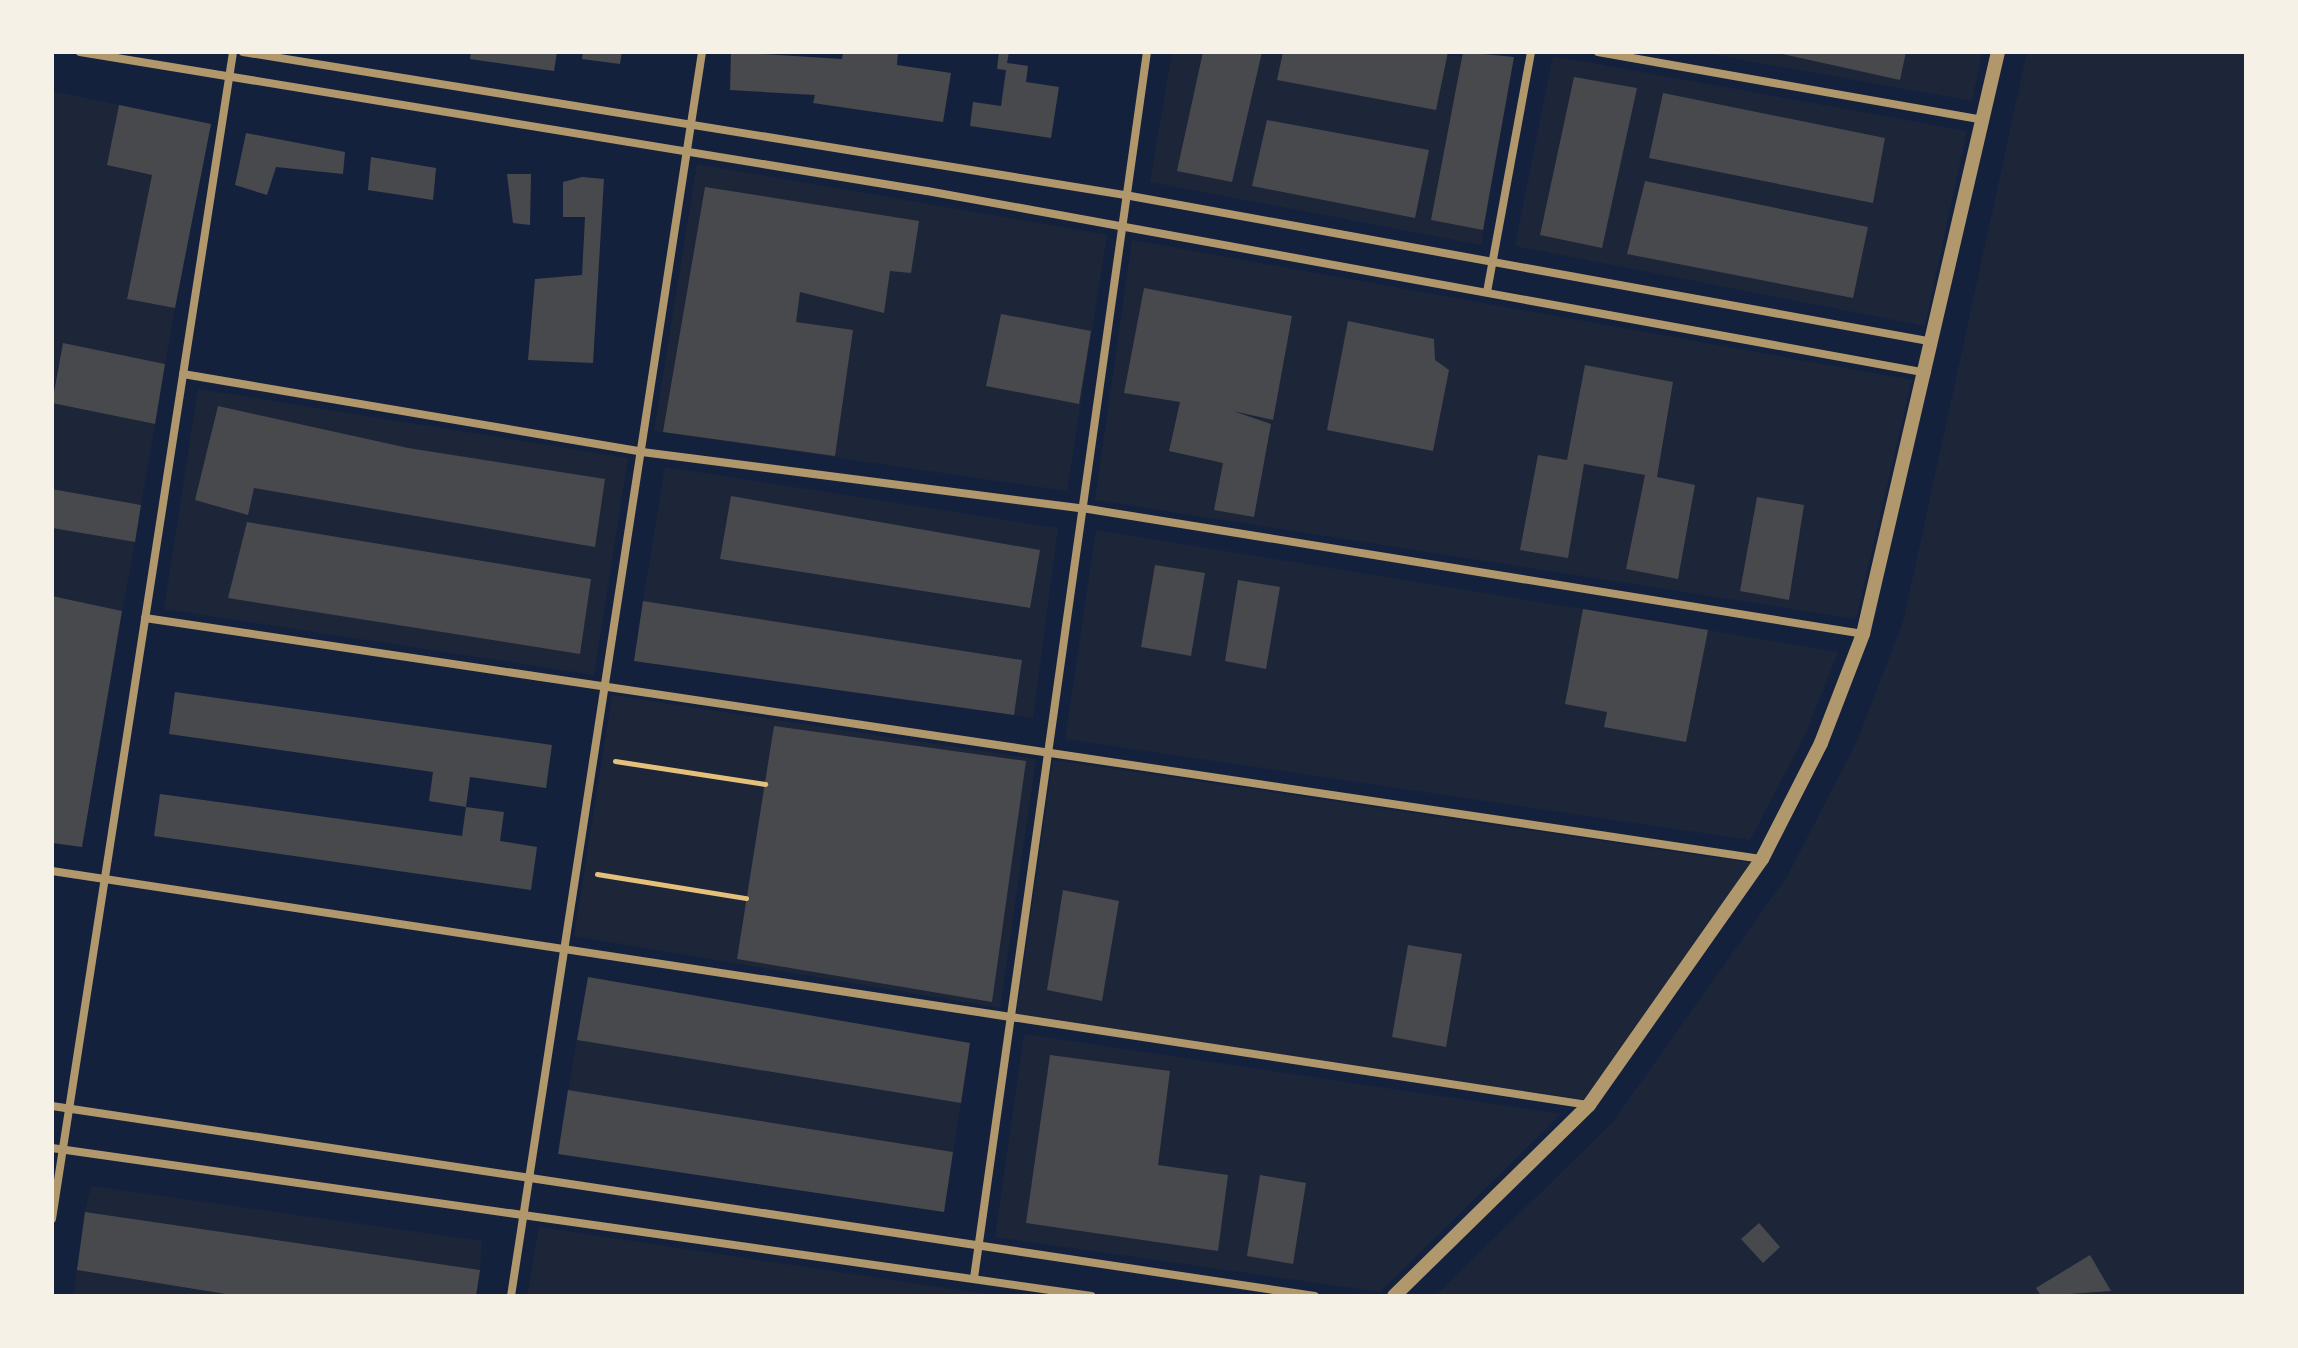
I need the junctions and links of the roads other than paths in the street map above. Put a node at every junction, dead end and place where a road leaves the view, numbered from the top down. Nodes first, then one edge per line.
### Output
1 (80, 52) edge
2 (233, 52) edge
3 (243, 52) edge
4 (702, 52) edge
5 (1147, 52) edge
6 (1531, 52) edge
7 (1598, 52) edge
8 (1998, 52) edge
9 (229, 76) junction
10 (1983, 120) junction
11 (691, 127) junction
12 (689, 152) junction
13 (1125, 195) junction
14 (1121, 226) junction
15 (1493, 259) junction
16 (1487, 292) junction
17 (1934, 342) junction
18 (1927, 373) junction
19 (183, 374) junction
20 (642, 452) junction
21 (1082, 508) junction
22 (145, 618) junction
23 (1863, 634) junction
24 (605, 687) junction
25 (1048, 753) junction
26 (1762, 859) junction
27 (52, 871) edge
28 (104, 880) junction
29 (565, 944) junction
30 (1011, 1019) junction
31 (1589, 1105) junction
32 (52, 1106) edge
33 (69, 1109) junction
34 (52, 1148) edge
35 (63, 1149) junction
36 (529, 1180) junction
37 (524, 1215) junction
38 (52, 1219) edge
39 (978, 1246) junction
40 (974, 1278) junction
41 (511, 1296) edge
42 (1092, 1296) edge
43 (1315, 1296) edge
44 (1394, 1296) edge

1 - 9 street
2 - 9 street
3 - 11 street
4 - 11 street
5 - 13 street
6 - 15 street
7 - 10 street
8 - 10 street
9 - 12 street
9 - 19 street
10 - 17 street
11 - 12 street
11 - 13 street
12 - 14 street
12 - 20 street
13 - 14 street
13 - 15 street
14 - 16 street
14 - 21 street
15 - 16 street
15 - 17 street
16 - 18 street
17 - 18 street
18 - 23 street
19 - 20 street
19 - 22 street
20 - 21 street
20 - 24 street
21 - 23 street
21 - 25 street
22 - 24 street
22 - 28 street
23 - 26 street
24 - 25 street
24 - 29 street
25 - 26 street
25 - 30 street
26 - 31 street
27 - 28 street
28 - 29 street
28 - 33 street
29 - 30 street
29 - 36 street
30 - 31 street
30 - 39 street
31 - 44 street
32 - 33 street
33 - 35 street
33 - 36 street
34 - 35 street
35 - 37 street
35 - 38 street
36 - 37 street
36 - 39 street
37 - 40 street
37 - 41 street
39 - 40 street
39 - 43 street
40 - 42 street

